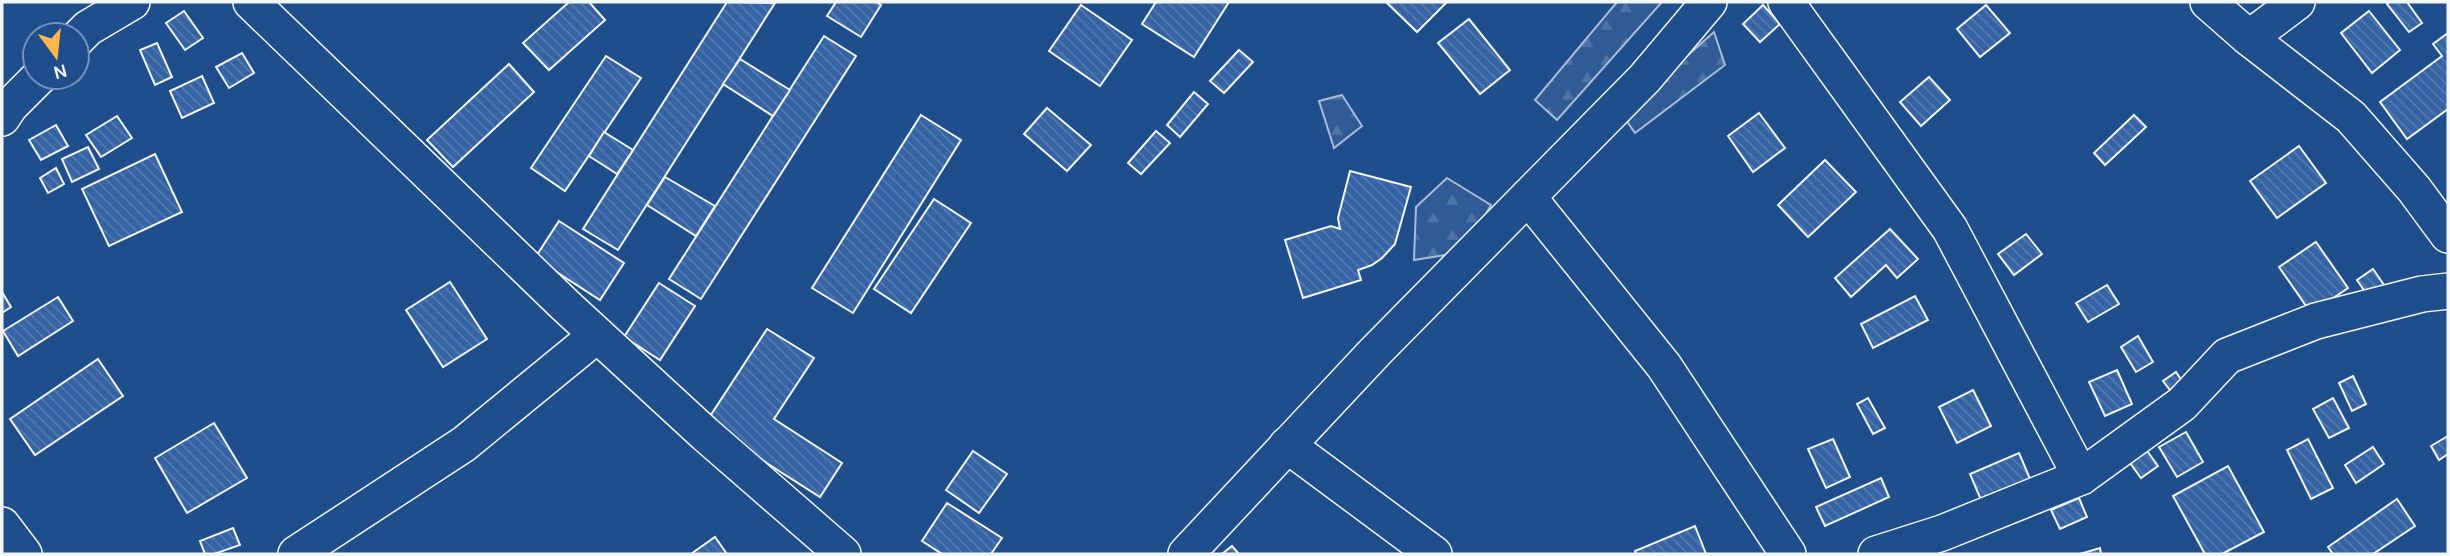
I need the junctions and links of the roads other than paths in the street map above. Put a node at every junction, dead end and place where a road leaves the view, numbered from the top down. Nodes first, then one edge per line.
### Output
1 (132, 2) edge
2 (251, 2) edge
3 (1709, 2) edge
4 (1786, 2) edge
5 (2208, 2) edge
6 (2297, 2) edge
7 (91, 26) edge
8 (2249, 38) junction
9 (25, 91) edge
10 (2, 118) edge
11 (1528, 197) junction
12 (2448, 235) edge
13 (2448, 291) edge
14 (597, 335) junction
15 (1287, 445) junction
16 (2081, 477) junction
17 (2, 525) edge
18 (24, 554) edge
19 (296, 554) edge
20 (842, 554) edge
21 (1186, 554) edge
22 (1434, 554) edge
23 (1788, 554) edge
24 (1876, 554) edge

1 - 7 street
2 - 14 street
3 - 11 street
4 - 16 street
5 - 8 street
6 - 8 street
8 - 12 street
9 - 10 street
11 - 15 street
11 - 23 street
13 - 16 street
14 - 19 street
14 - 20 street
15 - 21 street
15 - 22 street
16 - 24 street
17 - 18 street

